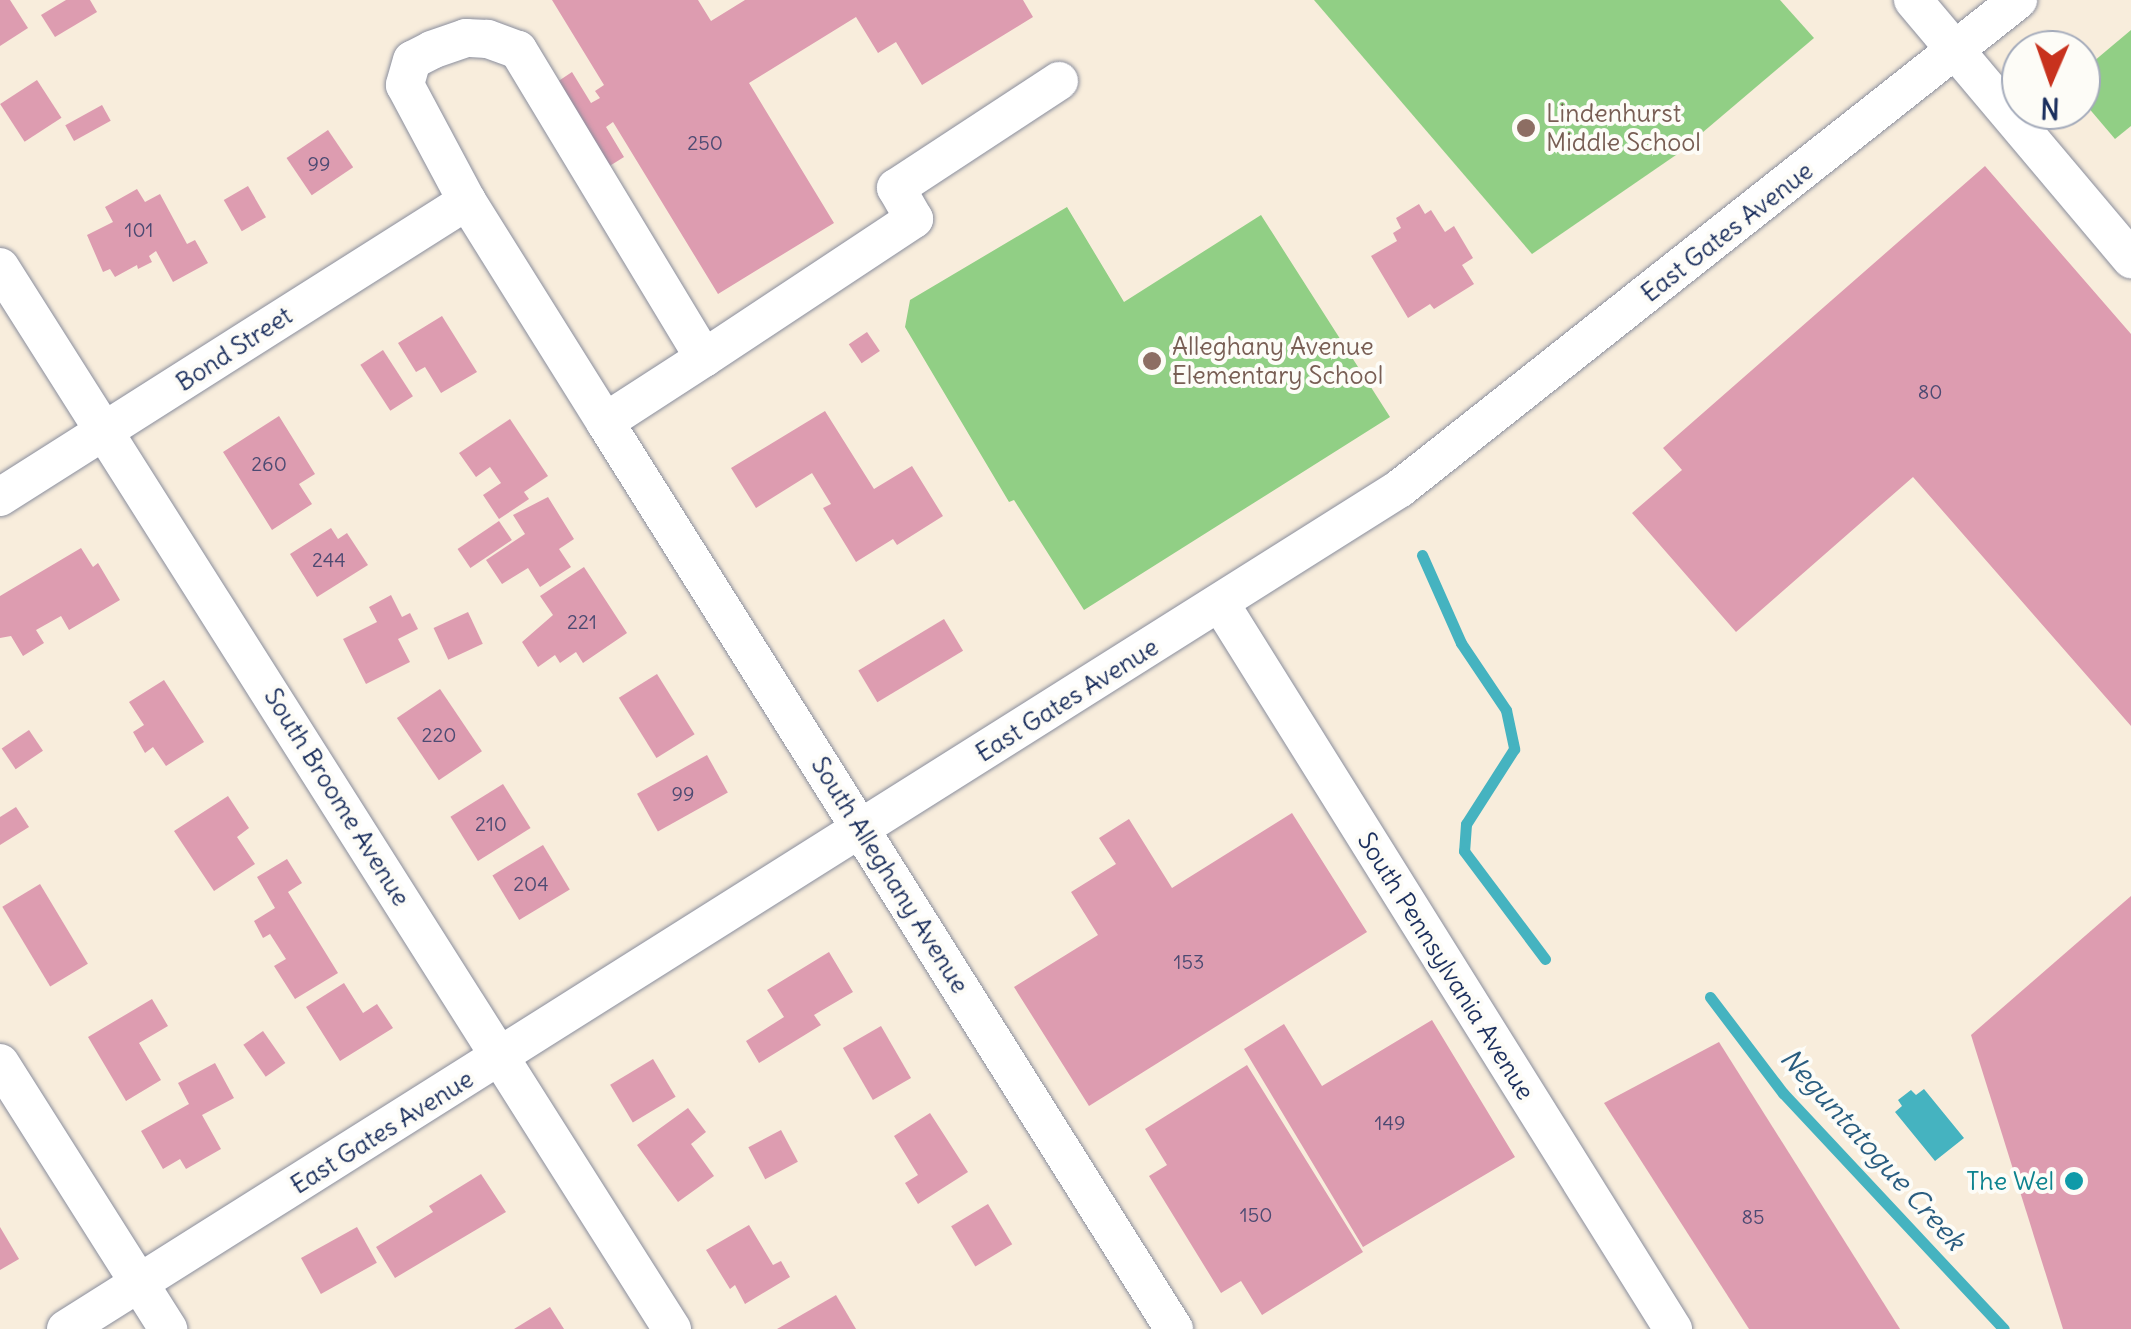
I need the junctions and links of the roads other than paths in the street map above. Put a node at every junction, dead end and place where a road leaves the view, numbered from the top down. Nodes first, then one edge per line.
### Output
1 (1913, 0) edge
2 (2018, 0) edge
3 (1957, 50) junction
4 (1059, 81) dead end
5 (467, 200) junction
6 (2131, 259) edge
7 (0, 267) edge
8 (704, 358) junction
9 (605, 422) junction
10 (105, 432) junction
11 (0, 497) edge
12 (1220, 602) junction
13 (862, 830) junction
14 (502, 1057) junction
15 (0, 1063) edge
16 (139, 1283) junction
17 (66, 1329) edge
18 (168, 1329) edge
19 (672, 1329) edge
20 (1174, 1329) edge
21 (1673, 1329) edge

1 - 3 street
2 - 3 street, East Gates Avenue
3 - 6 street
3 - 12 street, East Gates Avenue
4 - 8 street
5 - 8 street, South Alleghany Avenue
5 - 9 street, South Alleghany Avenue
5 - 10 street, Bond Street
7 - 10 street, South Broome Avenue
8 - 9 street
9 - 13 street, South Alleghany Avenue
10 - 11 street, Bond Street
10 - 14 street, South Broome Avenue
12 - 13 street, East Gates Avenue
12 - 21 street, South Pennsylvania Avenue
13 - 14 street, East Gates Avenue
13 - 20 street, South Alleghany Avenue
14 - 16 street, East Gates Avenue
14 - 19 street, South Broome Avenue
15 - 16 street
16 - 17 street, East Gates Avenue
16 - 18 street

